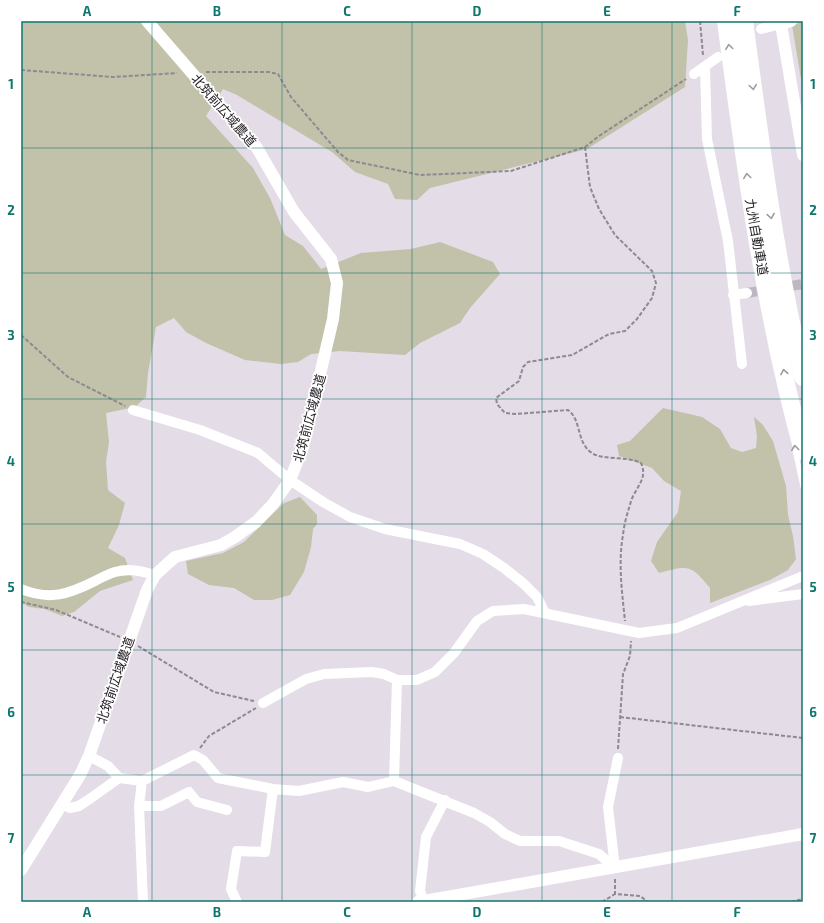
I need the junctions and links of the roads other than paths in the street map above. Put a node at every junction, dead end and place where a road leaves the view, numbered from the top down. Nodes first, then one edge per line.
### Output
1 (147, 21) edge
2 (726, 21) edge
3 (744, 21) edge
4 (784, 22) edge
5 (760, 29) dead end
6 (718, 57) dead end
7 (705, 68) junction
8 (694, 74) road end
9 (803, 155) edge
10 (747, 293) tunnel mouth
11 (733, 295) junction
12 (793, 335) junction
13 (803, 361) edge
14 (742, 364) dead end
15 (803, 377) edge
16 (788, 398) junction
17 (133, 410) road end
18 (803, 451) edge
19 (290, 480) junction
20 (803, 486) edge
21 (155, 575) junction
22 (803, 576) edge
23 (21, 589) edge
24 (803, 594) edge
25 (733, 604) junction
26 (545, 613) junction
27 (397, 680) junction
28 (263, 703) road end
29 (89, 756) junction
30 (618, 758) road end
31 (119, 778) junction
32 (142, 781) junction
33 (394, 781) junction
34 (273, 789) junction
35 (445, 800) junction
36 (62, 804) junction
37 (139, 806) junction
38 (227, 810) dead end
39 (803, 834) edge
40 (615, 868) junction
41 (21, 870) edge
42 (143, 902) edge
43 (237, 902) edge
44 (421, 902) edge

1 - 19 street, 北筑前広域農道
16 -> 2 highway, 九州自動車道
3 -> 12 highway, 九州自動車道
4 - 5 street
4 - 9 street
6 - 7 street
7 - 8 street
7 - 11 street
10 - 11 street
11 - 14 street
12 - 13 lane
12 - 15 highway, 九州自動車道
16 - 18 highway, 九州自動車道
20 -> 16 lane
17 - 19 street
19 - 21 street, 北筑前広域農道
19 - 26 street
21 - 23 street
21 - 29 street, 北筑前広域農道
22 - 25 street
24 - 25 street
25 - 26 street
26 - 27 street
27 - 28 street
27 - 33 street
29 - 31 street
29 - 36 street, 北筑前広域農道
30 - 40 street
31 - 32 street
31 - 36 street
32 - 34 street
32 - 37 street
33 - 34 street
33 - 35 street
34 - 43 street
35 - 40 street
35 - 44 street
36 - 41 street, 北筑前広域農道
37 - 38 street
37 - 42 street
39 - 40 street
40 - 44 street

